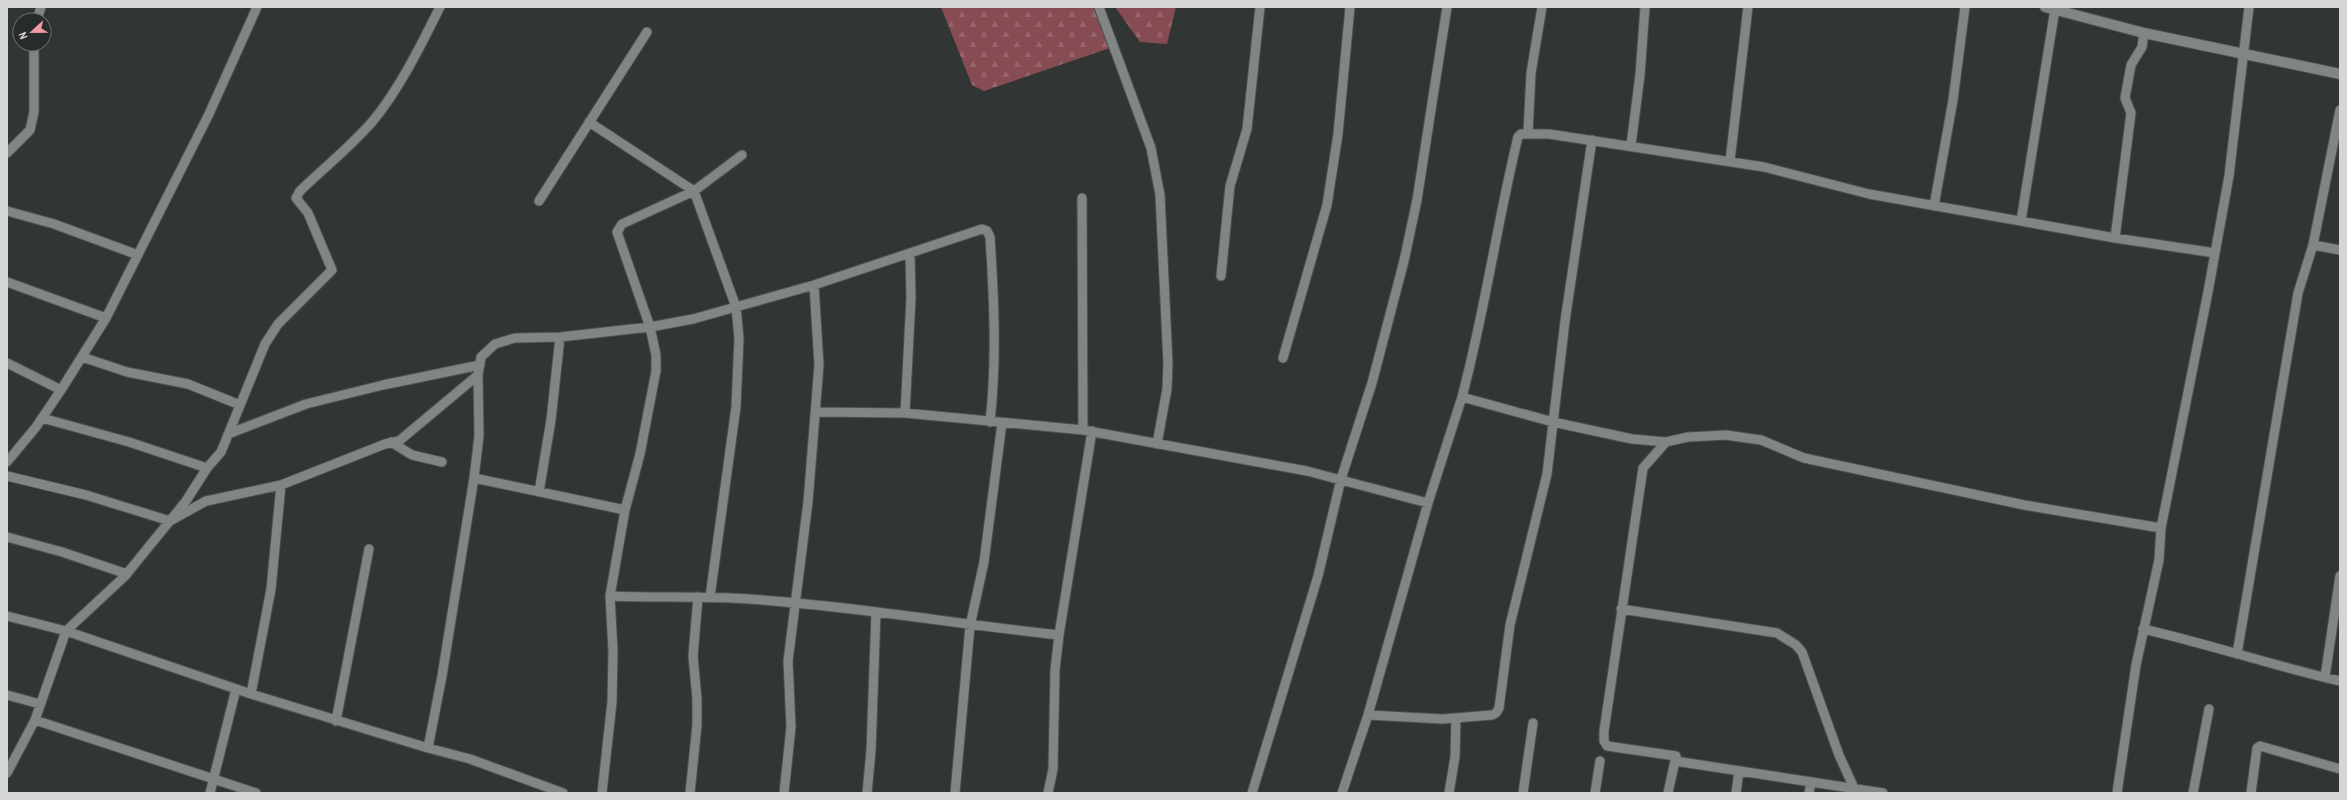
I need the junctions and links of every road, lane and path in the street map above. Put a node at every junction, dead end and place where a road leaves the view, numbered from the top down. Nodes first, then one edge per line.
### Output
1 (257, 7) edge
2 (440, 7) edge
3 (1099, 7) edge
4 (1260, 7) edge
5 (1350, 7) edge
6 (1447, 7) edge
7 (1542, 7) edge
8 (1645, 7) edge
9 (1748, 7) edge
10 (1965, 7) edge
11 (2249, 7) edge
12 (2050, 8) edge
13 (648, 32) dead end
14 (2144, 33) junction
15 (34, 52) edge
16 (2242, 53) junction
17 (2340, 74) edge
18 (2340, 110) edge
19 (589, 122) junction
20 (1528, 133) junction
21 (1592, 140) junction
22 (1631, 145) junction
23 (7, 153) edge
24 (742, 155) dead end
25 (1730, 161) junction
26 (694, 191) junction
27 (1082, 198) dead end
28 (539, 201) dead end
29 (1934, 206) junction
30 (7, 211) edge
31 (2021, 221) junction
32 (2115, 238) junction
33 (2313, 245) junction
34 (2340, 250) edge
35 (910, 253) junction
36 (2215, 253) junction
37 (138, 255) junction
38 (1221, 276) dead end
39 (7, 282) edge
40 (814, 285) junction
41 (736, 308) junction
42 (106, 318) junction
43 (650, 327) junction
44 (560, 337) junction
45 (82, 357) junction
46 (1283, 358) dead end
47 (7, 363) edge
48 (480, 365) junction
49 (478, 375) junction
50 (61, 390) junction
51 (1462, 397) junction
52 (240, 405) junction
53 (816, 412) junction
54 (905, 413) junction
55 (42, 418) junction
56 (990, 422) junction
57 (1002, 422) junction
58 (1554, 422) junction
59 (1087, 431) junction
60 (228, 434) junction
61 (391, 442) junction
62 (1666, 442) junction
63 (1157, 444) junction
64 (11, 450) edge
65 (7, 462) edge
66 (442, 462) dead end
67 (206, 468) junction
68 (7, 476) edge
69 (474, 478) junction
70 (1341, 479) junction
71 (281, 485) junction
72 (539, 492) junction
73 (1428, 503) junction
74 (625, 510) junction
75 (170, 521) junction
76 (2161, 528) junction
77 (7, 537) edge
78 (369, 549) dead end
79 (127, 574) junction
80 (2340, 576) edge
81 (610, 596) junction
82 (698, 597) junction
83 (710, 597) junction
84 (795, 603) junction
85 (1621, 609) junction
86 (876, 612) junction
87 (7, 616) edge
88 (970, 626) junction
89 (2143, 629) junction
90 (66, 631) junction
91 (1059, 635) junction
92 (2237, 654) junction
93 (2325, 677) junction
94 (2340, 681) edge
95 (236, 689) junction
96 (251, 694) junction
97 (7, 695) edge
98 (40, 704) junction
99 (2209, 709) dead end
100 (1368, 714) junction
101 (1456, 718) junction
102 (35, 720) junction
103 (336, 721) junction
104 (1533, 723) dead end
105 (428, 748) junction
106 (1600, 761) dead end
107 (1675, 761) junction
108 (9, 764) edge
109 (2340, 769) edge
110 (1739, 770) junction
111 (7, 773) edge
112 (212, 779) junction
113 (1811, 782) junction
114 (1854, 788) junction
115 (210, 793) edge
116 (256, 793) edge
117 (563, 793) edge
118 (602, 793) edge
119 (690, 793) edge
120 (784, 793) edge
121 (867, 793) edge
122 (955, 793) edge
123 (1048, 793) edge
124 (1252, 793) edge
125 (1342, 793) edge
126 (1449, 793) edge
127 (1523, 793) edge
128 (1594, 793) edge
129 (1668, 793) edge
130 (1736, 793) edge
131 (1810, 793) edge
132 (1883, 793) edge
133 (2117, 793) edge
134 (2193, 793) edge
135 (2251, 793) edge

1 - 37 street
2 - 52 street
3 - 63 street
4 - 38 street
5 - 46 street
6 - 70 street
7 - 20 street
8 - 22 street
9 - 25 street
10 - 29 street
11 - 16 street
12 - 14 street
12 - 31 street
13 - 19 street
14 - 16 street
14 - 32 street
15 - 23 street
16 - 17 street
16 - 36 street
18 - 33 street
19 - 26 street
19 - 28 street
20 - 21 street
20 - 51 street
21 - 22 street
21 - 58 street
22 - 25 street
24 - 26 street
25 - 29 street
26 - 41 street
26 - 43 street
27 - 59 street
29 - 31 street
30 - 37 street
31 - 32 street
32 - 36 street
33 - 34 street
33 - 92 street
35 - 40 street
35 - 54 street
35 - 56 street
36 - 76 street
37 - 42 street
39 - 42 street
40 - 41 street
40 - 53 street
41 - 43 street
41 - 83 street
42 - 45 street
43 - 44 street
43 - 74 street
44 - 48 street
44 - 72 street
45 - 50 street
45 - 52 street
47 - 50 street
48 - 49 street
48 - 60 street
49 - 61 street
49 - 69 street
50 - 55 street
51 - 58 street
51 - 73 street
52 - 60 street
53 - 54 street
53 - 84 street
54 - 56 street
55 - 64 street
55 - 67 street
56 - 57 street
57 - 59 street
57 - 88 street
58 - 62 street
58 - 101 street
59 - 63 street
59 - 91 street
60 - 67 street
61 - 66 street
61 - 71 street
62 - 76 street
62 - 85 street
63 - 70 street
64 - 65 street
67 - 75 street
68 - 75 street
69 - 72 street
69 - 105 street
70 - 73 street
70 - 124 street
71 - 75 street
71 - 96 street
72 - 74 street
73 - 100 street
74 - 81 street
75 - 79 street
76 - 89 street
77 - 79 street
78 - 103 street
79 - 90 street
80 - 93 street
81 - 82 street
81 - 118 street
82 - 83 street
82 - 119 street
83 - 84 street
84 - 86 street
84 - 120 street
85 - 107 street
85 - 114 street
86 - 88 street
86 - 121 street
87 - 90 street
88 - 91 street
88 - 122 street
89 - 92 street
89 - 133 street
90 - 95 street
90 - 98 street
91 - 123 street
92 - 93 street
93 - 94 street
95 - 96 street
95 - 112 street
96 - 103 street
97 - 98 street
98 - 102 street
99 - 134 street
100 - 101 street
100 - 125 street
101 - 126 street
102 - 108 street
102 - 112 street
103 - 105 street
104 - 127 street
105 - 117 street
106 - 128 street
107 - 110 street
107 - 129 street
108 - 111 street
109 - 135 street
110 - 113 street
110 - 130 street
112 - 115 street
112 - 116 street
113 - 114 street
113 - 131 street
114 - 132 street

